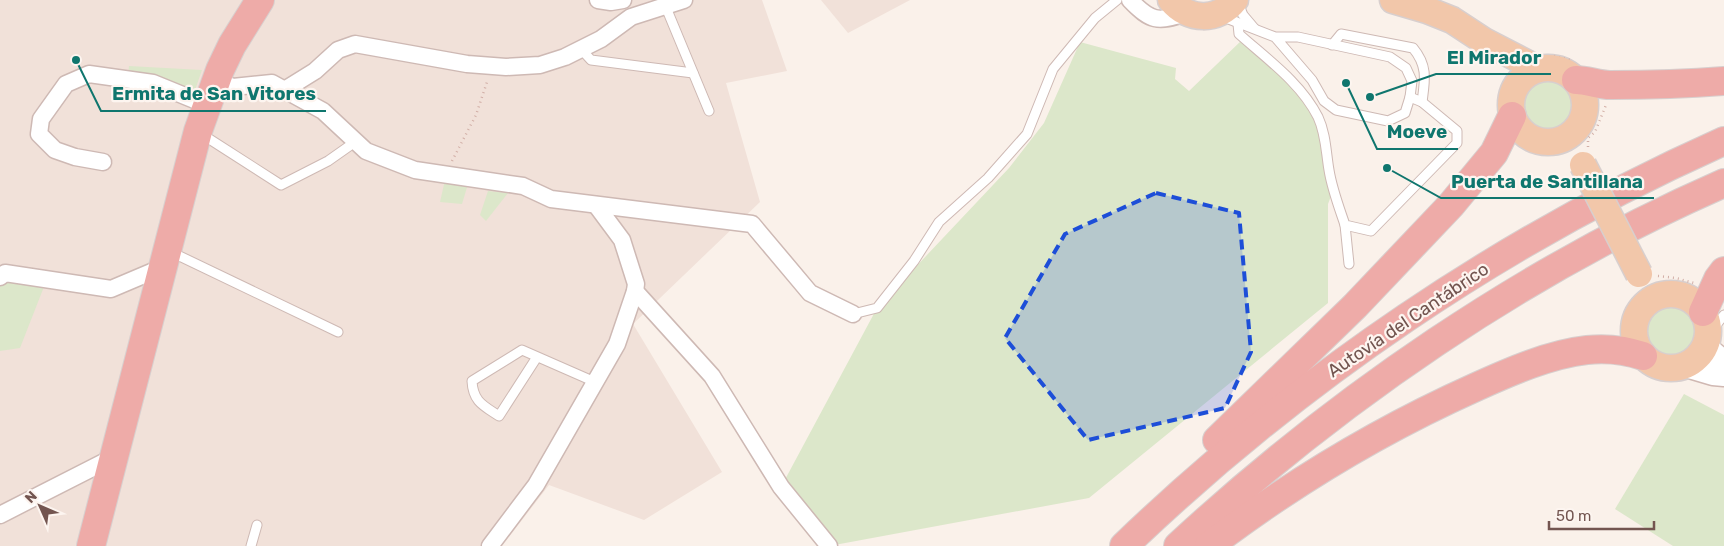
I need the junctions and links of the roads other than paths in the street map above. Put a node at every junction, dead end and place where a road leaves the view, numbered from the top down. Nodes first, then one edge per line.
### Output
1 (260, 0) edge
2 (598, 0) edge
3 (624, 0) edge
4 (684, 0) edge
5 (1117, 0) edge
6 (1130, 0) edge
7 (1393, 0) edge
8 (665, 6) junction
9 (1178, 6) edge
10 (1232, 9) edge
11 (640, 13) junction
12 (1254, 28) junction
13 (1275, 37) junction
14 (1484, 41) junction
15 (1332, 45) junction
16 (580, 49) junction
17 (1538, 69) junction
18 (693, 73) junction
19 (1426, 74) junction
20 (1410, 77) junction
21 (1576, 80) junction
22 (1724, 81) edge
23 (286, 89) junction
24 (211, 93) junction
25 (1410, 97) junction
26 (1422, 102) junction
27 (1512, 104) junction
28 (709, 112) dead end
29 (1578, 127) junction
30 (198, 131) junction
31 (1554, 141) junction
32 (1724, 141) edge
33 (355, 142) junction
34 (103, 162) dead end
35 (1582, 165) junction
36 (1724, 183) edge
37 (596, 205) junction
38 (1345, 225) junction
39 (165, 258) junction
40 (1349, 264) dead end
41 (1724, 271) edge
42 (2, 273) edge
43 (1648, 289) junction
44 (635, 292) junction
45 (853, 314) joint
46 (338, 332) dead end
47 (1713, 334) edge
48 (1643, 356) junction
49 (537, 357) junction
50 (1686, 366) junction
51 (1724, 375) edge
52 (595, 382) junction
53 (114, 457) junction
54 (0, 515) edge
55 (257, 525) dead end
56 (91, 546) edge
57 (251, 546) edge
58 (490, 546) edge
59 (829, 546) edge
60 (1108, 546) edge
61 (1124, 546) edge
62 (1178, 546) edge
63 (1209, 546) edge

1 - 24 highway
2 - 3 street
3 - 11 street
4 - 8 street
5 - 45 lane
6 - 9 street
7 - 14 main road
8 - 11 street
8 - 18 lane
9 - 10 main road
10 - 12 lane
10 - 12 lane
10 - 38 lane
11 - 16 street
12 - 13 lane
13 - 15 lane
13 - 25 lane
14 - 17 main road
14 - 27 main road
15 - 19 lane
15 - 20 lane
16 - 18 lane
16 - 23 street
17 - 21 main road
17 - 27 main road
18 - 28 lane
19 - 20 lane
19 - 26 lane
20 - 25 lane
21 - 22 highway
21 - 29 main road
23 - 24 street
23 - 33 street
24 - 30 highway
24 - 34 street
25 - 26 lane
26 - 38 lane
27 - 31 main road
27 - 60 highway
29 - 31 main road
29 - 35 main road
30 - 33 lane
30 - 39 highway
31 - 35 main road
32 - 61 highway, Autovía del Cantábrico
33 - 37 street
35 - 43 main road, bridge
36 - 62 highway, Autovía del Cantábrico
37 - 44 street
37 - 45 street
38 - 40 lane
39 - 42 street
39 - 46 lane
39 - 53 highway
41 - 47 highway
43 - 47 main road
43 - 48 main road
44 - 52 street
44 - 59 street
47 - 50 main road
48 - 50 main road
48 - 63 highway
49 - 49 lane
49 - 52 lane
50 - 51 street
52 - 58 street
53 - 54 street
53 - 56 highway
55 - 57 lane

